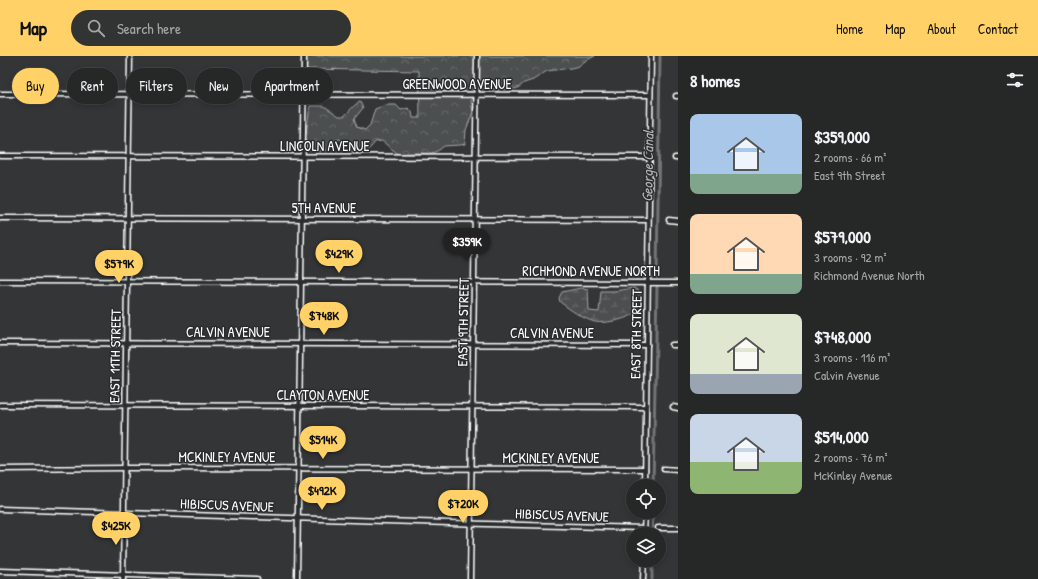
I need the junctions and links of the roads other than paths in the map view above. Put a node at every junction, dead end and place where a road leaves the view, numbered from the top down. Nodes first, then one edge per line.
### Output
1 (130, 56) edge
2 (304, 56) edge
3 (477, 56) edge
4 (651, 56) edge
5 (130, 68) edge
6 (304, 68) edge
7 (0, 94) edge
8 (126, 94) edge
9 (187, 94) edge
10 (251, 94) edge
11 (333, 94) edge
12 (477, 95) junction
13 (650, 95) junction
14 (130, 104) edge
15 (303, 104) edge
16 (0, 156) edge
17 (129, 156) junction
18 (302, 157) junction
19 (476, 157) junction
20 (649, 157) junction
21 (0, 218) edge
22 (128, 219) junction
23 (302, 219) junction
24 (475, 220) junction
25 (648, 220) junction
26 (669, 220) dead end
27 (678, 221) edge
28 (0, 281) edge
29 (127, 281) junction
30 (301, 282) junction
31 (474, 282) junction
32 (648, 282) junction
33 (678, 283) edge
34 (0, 343) edge
35 (127, 343) junction
36 (300, 344) junction
37 (474, 344) junction
38 (647, 345) junction
39 (672, 345) dead end
40 (678, 345) edge
41 (0, 405) edge
42 (126, 406) junction
43 (299, 406) junction
44 (473, 406) junction
45 (646, 407) junction
46 (672, 407) dead end
47 (678, 408) edge
48 (125, 468) junction
49 (298, 468) junction
50 (0, 469) edge
51 (472, 469) junction
52 (645, 469) junction
53 (664, 469) dead end
54 (678, 470) edge
55 (645, 479) edge
56 (0, 509) edge
57 (124, 512) junction
58 (298, 518) junction
59 (471, 523) junction
60 (626, 527) edge
61 (666, 528) edge
62 (678, 528) edge
63 (644, 567) edge
64 (0, 571) edge
65 (123, 577) edge
66 (257, 579) edge
67 (297, 579) edge
68 (470, 579) edge
69 (643, 579) edge

1 - 5 street, EAST 11TH STREET
2 - 6 street
3 - 12 street, EAST 9TH STREET
4 - 13 street, EAST 8TH STREET
7 - 8 street, GREENWOOD AVENUE
9 - 10 street, GREENWOOD AVENUE
11 - 12 street, GREENWOOD AVENUE
12 - 13 street, GREENWOOD AVENUE
12 - 19 street, EAST 9TH STREET
13 - 20 street, EAST 8TH STREET
14 - 17 street, EAST 11TH STREET
15 - 18 street
16 - 17 street, LINCOLN AVENUE
17 - 18 street, LINCOLN AVENUE
17 - 22 street, EAST 11TH STREET
18 - 19 street, LINCOLN AVENUE
18 - 23 street
19 - 20 street, LINCOLN AVENUE
19 - 24 street, EAST 9TH STREET
20 - 25 street, EAST 8TH STREET
21 - 22 street, 5TH AVENUE
22 - 23 street, 5TH AVENUE
22 - 29 street, EAST 11TH STREET
23 - 24 street, 5TH AVENUE
23 - 30 street
24 - 25 street, 5TH AVENUE
24 - 31 street, EAST 9TH STREET
25 - 32 street, EAST 8TH STREET
26 - 27 street
28 - 29 street, RICHMOND AVENUE NORTH
29 - 30 street, RICHMOND AVENUE NORTH
29 - 35 street, EAST 11TH STREET
30 - 31 street, RICHMOND AVENUE NORTH
30 - 36 street
31 - 32 street, RICHMOND AVENUE NORTH
31 - 37 street, EAST 9TH STREET
32 - 33 street, RICHMOND AVENUE NORTH
32 - 38 street, EAST 8TH STREET
34 - 35 street, CALVIN AVENUE
35 - 36 street, CALVIN AVENUE
35 - 42 street, EAST 11TH STREET
36 - 37 street, CALVIN AVENUE
36 - 43 street
37 - 38 street, CALVIN AVENUE
37 - 44 street, EAST 9TH STREET
38 - 45 street, EAST 8TH STREET
39 - 40 street
41 - 42 street, CLAYTON AVENUE
42 - 43 street, CLAYTON AVENUE
42 - 48 street, EAST 11TH STREET
43 - 44 street, CLAYTON AVENUE
43 - 49 street
44 - 45 street, CLAYTON AVENUE
44 - 51 street, EAST 9TH STREET
45 - 52 street, EAST 8TH STREET
46 - 47 street
48 - 49 street, MCKINLEY AVENUE
48 - 50 street, MCKINLEY AVENUE
48 - 57 street, EAST 11TH STREET
49 - 51 street, MCKINLEY AVENUE
49 - 58 street
51 - 52 street, MCKINLEY AVENUE
51 - 59 street, EAST 9TH STREET
52 - 55 street, EAST 8TH STREET
53 - 54 street
56 - 57 street, HIBISCUS AVENUE
57 - 58 street, HIBISCUS AVENUE
57 - 65 street, EAST 11TH STREET
58 - 59 street, HIBISCUS AVENUE
58 - 67 street
59 - 60 street, HIBISCUS AVENUE
59 - 68 street, EAST 9TH STREET
61 - 62 street
63 - 69 street
64 - 65 street
65 - 66 street

